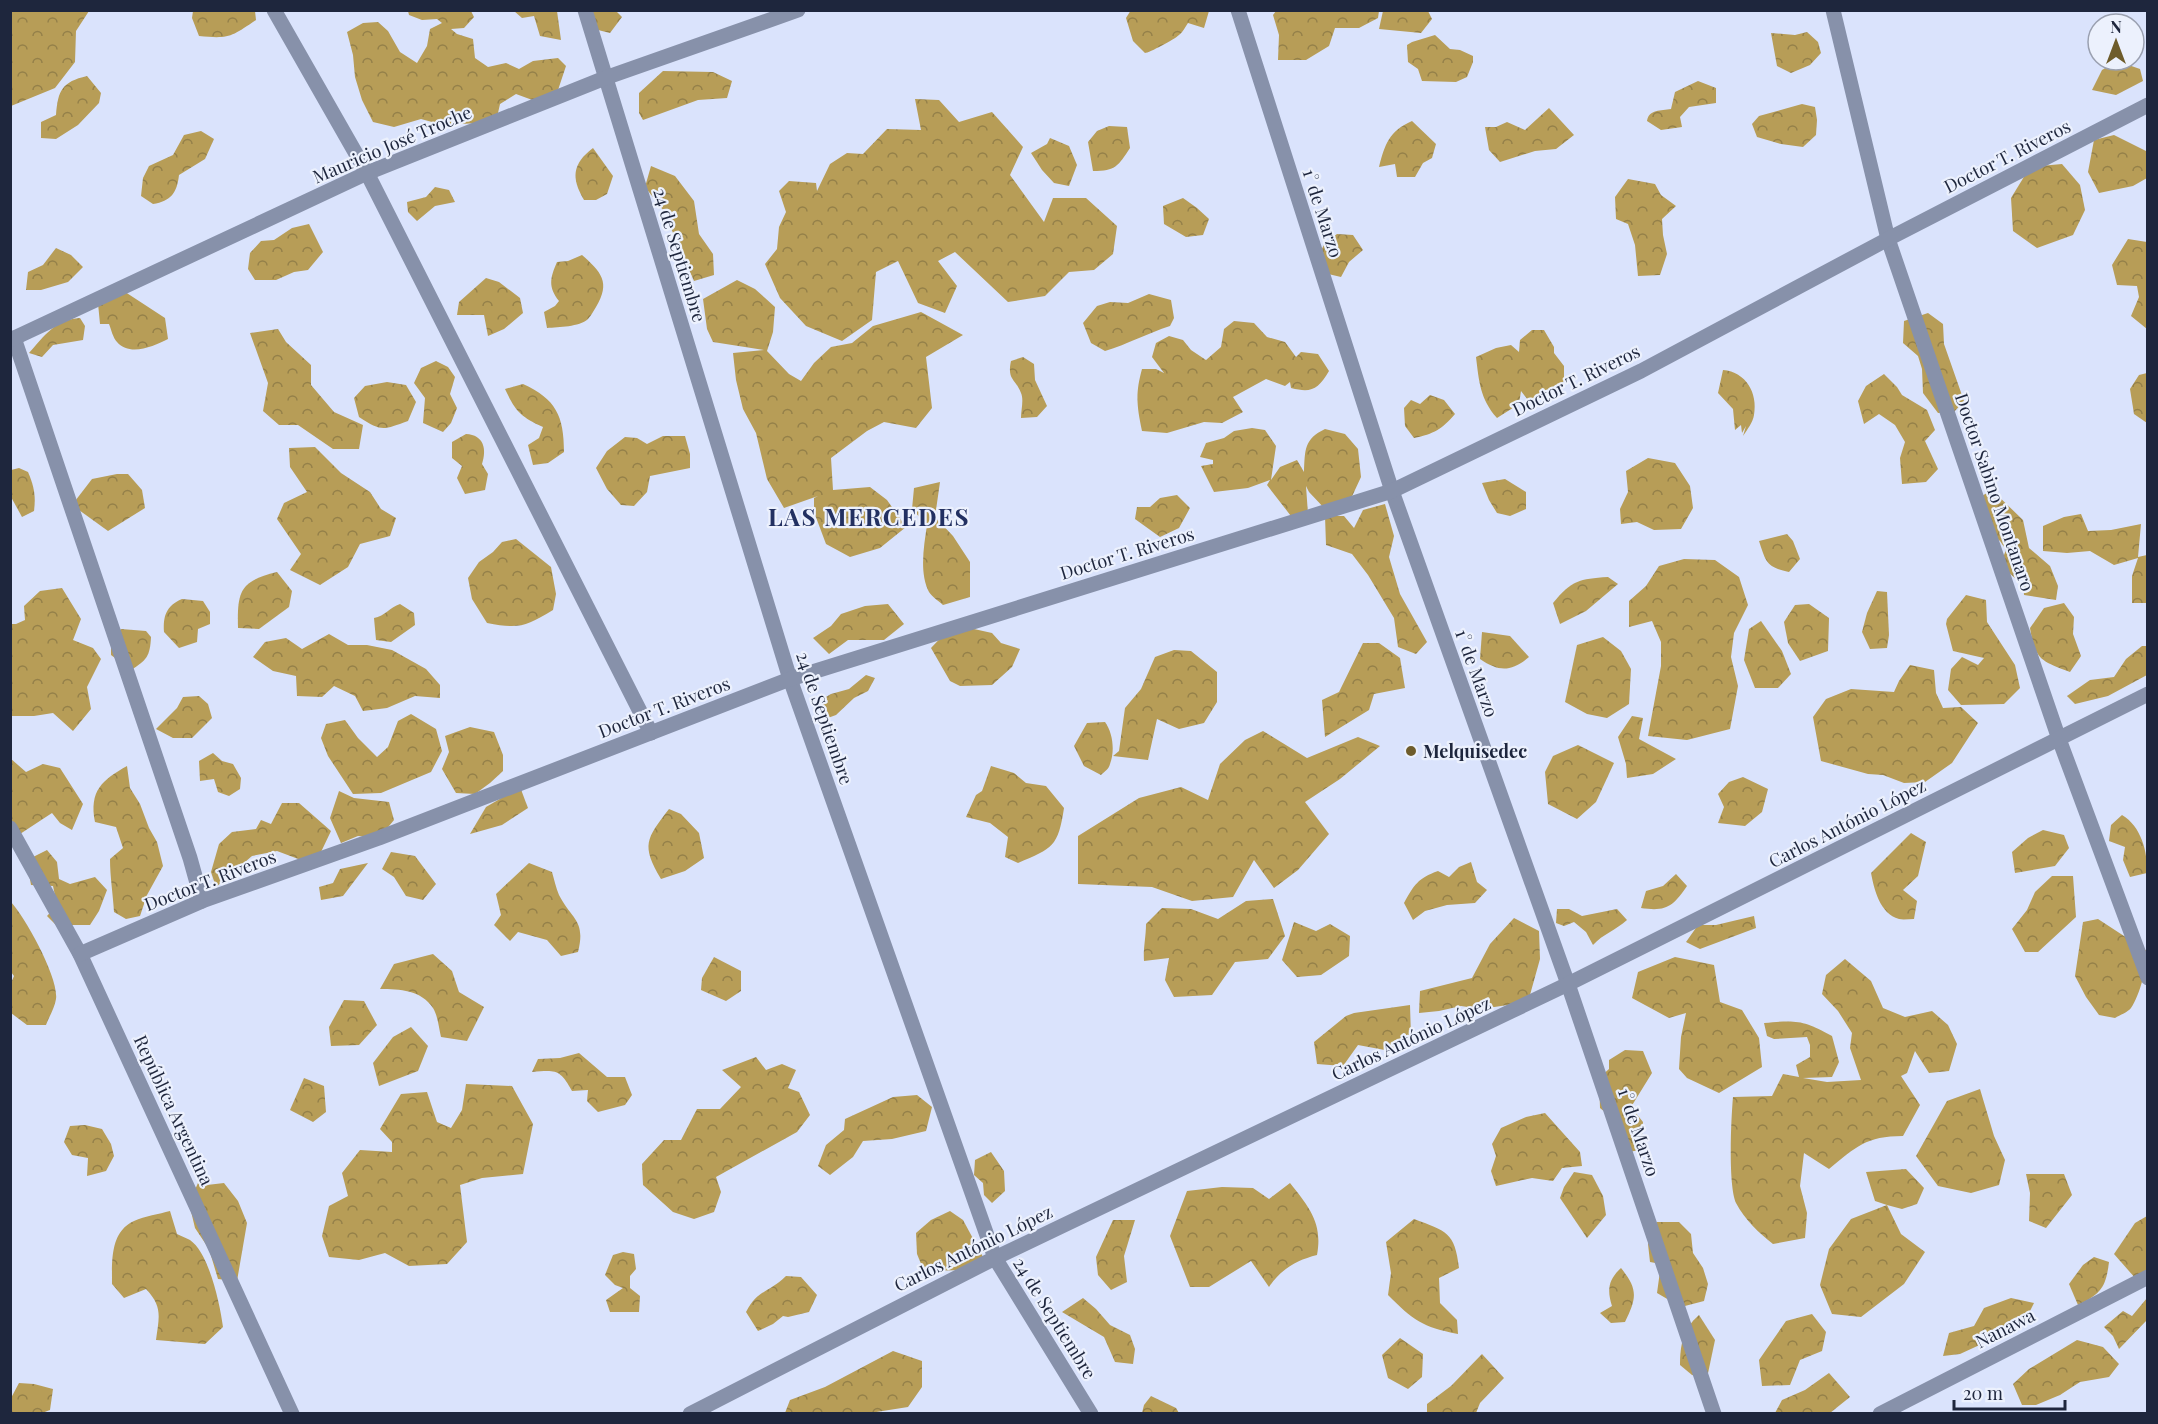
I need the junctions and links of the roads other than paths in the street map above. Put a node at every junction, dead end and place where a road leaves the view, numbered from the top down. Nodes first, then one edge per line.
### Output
1 (273, 10) edge
2 (585, 10) edge
3 (798, 10) edge
4 (1238, 10) edge
5 (1833, 10) edge
6 (604, 78) junction
7 (2148, 105) edge
8 (367, 173) junction
9 (1888, 239) junction
10 (12, 339) edge
11 (1392, 491) junction
12 (790, 679) junction
13 (2148, 694) edge
14 (651, 733) junction
15 (2059, 739) junction
16 (10, 828) edge
17 (202, 902) junction
18 (80, 954) junction
19 (2148, 978) edge
20 (1568, 984) junction
21 (995, 1258) junction
22 (2148, 1277) edge
23 (292, 1413) edge
24 (690, 1413) edge
25 (1091, 1413) edge
26 (1714, 1413) edge
27 (1880, 1413) edge

1 - 8 street
2 - 6 street, 24 de Septiembre
3 - 6 street, Mauricio José Troche
4 - 11 street, 1° de Marzo
5 - 9 street, Doctor Sabino Montanaro
6 - 8 street, Mauricio José Troche
6 - 12 street, 24 de Septiembre
7 - 9 street, Doctor T. Riveros
8 - 10 street, Mauricio José Troche
8 - 14 street
9 - 11 street, Doctor T. Riveros
9 - 15 street, Doctor Sabino Montanaro
10 - 17 street
11 - 12 street, Doctor T. Riveros
11 - 20 street, 1° de Marzo
12 - 14 street, Doctor T. Riveros
12 - 21 street, 24 de Septiembre
13 - 15 street, Carlos António López
14 - 17 street, Doctor T. Riveros
15 - 19 street, Doctor Sabino Montanaro
15 - 20 street, Carlos António López
16 - 18 street, República Argentina
17 - 18 street, Doctor T. Riveros
18 - 23 street, República Argentina
20 - 21 street, Carlos António López
20 - 26 street, 1° de Marzo
21 - 24 street, Carlos António López
21 - 25 street, 24 de Septiembre
22 - 27 street, Nanawa

